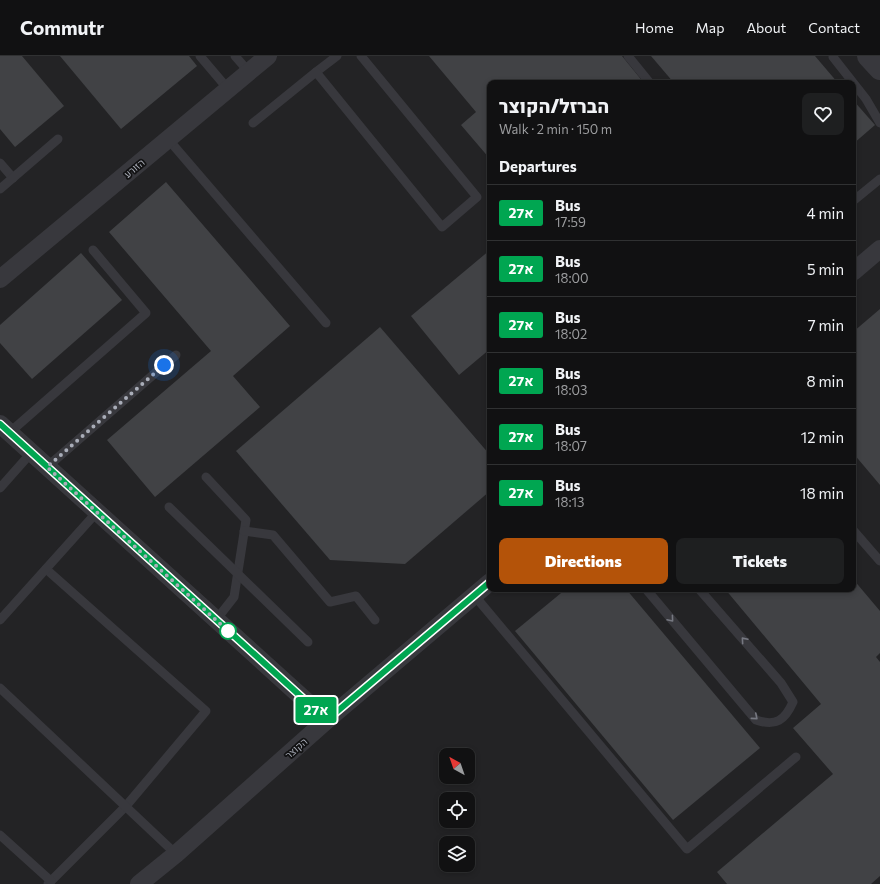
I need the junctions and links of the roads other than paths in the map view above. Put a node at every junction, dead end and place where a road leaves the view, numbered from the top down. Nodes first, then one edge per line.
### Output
1 (200, 56) edge
2 (235, 56) edge
3 (268, 56) edge
4 (337, 56) edge
5 (360, 56) edge
6 (628, 56) edge
7 (868, 56) edge
8 (833, 58) dead end
9 (880, 69) edge
10 (249, 72) junction
11 (316, 72) junction
12 (648, 80) edge
13 (851, 80) edge
14 (856, 87) edge
15 (228, 89) junction
16 (253, 123) dead end
17 (880, 123) edge
18 (58, 139) dead end
19 (168, 139) junction
20 (0, 163) edge
21 (13, 178) junction
22 (880, 179) edge
23 (0, 190) edge
24 (856, 199) edge
25 (880, 249) edge
26 (93, 250) dead end
27 (856, 269) edge
28 (0, 279) edge
29 (326, 323) dead end
30 (176, 355) dead end
31 (4, 429) edge
32 (31, 453) junction
33 (47, 467) junction
34 (206, 476) dead end
35 (0, 488) edge
36 (169, 507) dead end
37 (97, 512) junction
38 (244, 531) junction
39 (856, 533) edge
40 (880, 561) edge
41 (46, 568) junction
42 (237, 573) junction
43 (487, 584) edge
44 (649, 592) edge
45 (702, 592) edge
46 (474, 595) junction
47 (0, 620) edge
48 (216, 620) junction
49 (375, 620) dead end
50 (308, 642) dead end
51 (0, 688) edge
52 (327, 720) junction
53 (796, 757) dead end
54 (126, 806) junction
55 (0, 835) edge
56 (176, 854) junction
57 (49, 882) edge
58 (138, 884) edge

1 - 15 lane
2 - 10 lane
3 - 10 street, הזורע
4 - 11 lane
5 - 11 lane
6 - 12 lane
7 - 9 street
8 - 13 lane
10 - 15 street, הזורע
11 - 16 lane
14 - 17 lane
15 - 19 street, הזורע
18 - 21 lane
19 - 28 street, הזורע
19 - 29 lane
20 - 21 lane
21 - 23 lane
22 - 24 lane
25 - 27 street
26 - 31 lane
30 - 33 lane
31 - 32 street
32 - 33 street
32 - 35 lane
33 - 37 street
34 - 38 lane
36 - 42 lane
37 - 41 lane
37 - 48 street
38 - 42 lane
38 - 49 lane
39 - 40 lane
41 - 47 lane
41 - 54 lane
42 - 48 lane
42 - 50 lane
43 - 46 street, הקוצר
44 -> 45 lane
46 - 52 street, הקוצר
46 - 53 lane
48 - 52 street
51 - 54 lane
52 - 56 street, הקוצר
54 - 56 lane
54 - 57 lane
55 - 57 lane
56 - 58 street, הקוצר

